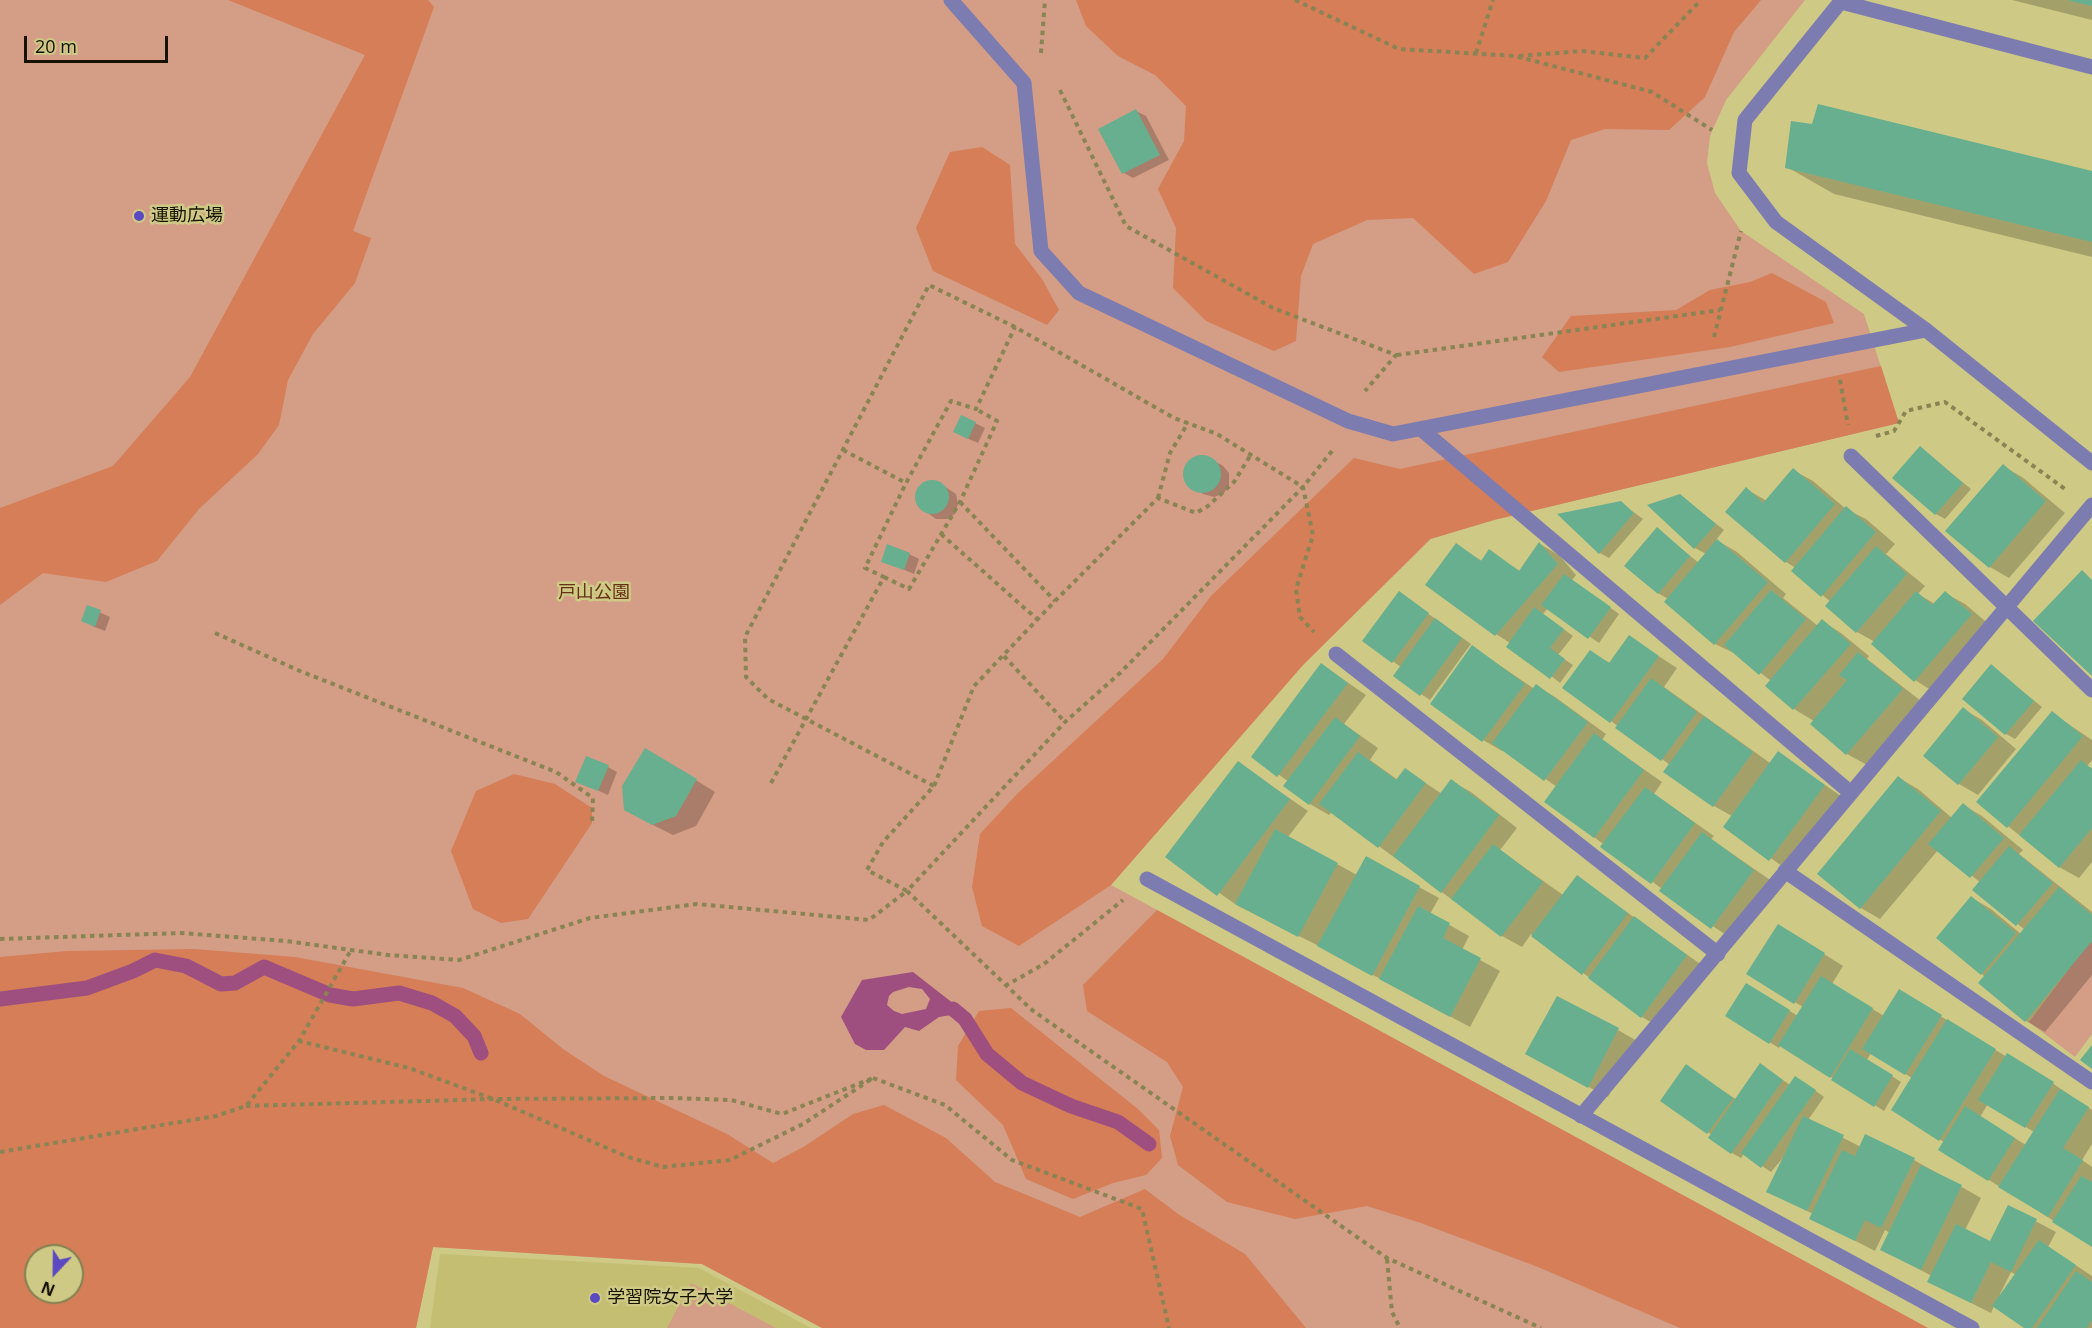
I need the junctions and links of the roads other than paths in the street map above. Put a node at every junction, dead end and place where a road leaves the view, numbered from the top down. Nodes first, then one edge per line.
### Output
1 (951, 0) edge
2 (1842, 1) edge
3 (2092, 67) edge
4 (1926, 330) junction
5 (1421, 429) junction
6 (1851, 456) dead end
7 (2092, 463) edge
8 (2091, 506) edge
9 (2005, 606) junction
10 (1336, 654) road end
11 (2092, 690) edge
12 (1851, 793) junction
13 (1785, 871) junction
14 (1147, 879) road end
15 (1718, 954) junction
16 (2092, 1082) edge
17 (1581, 1116) junction
18 (1972, 1328) edge

1 - 5 street
2 - 3 street
2 - 4 street
4 - 5 street
4 - 7 street
5 - 12 street
6 - 9 street
8 - 9 street
9 - 11 street
9 - 12 street
10 - 15 street
12 - 13 street
13 - 15 street
13 - 16 street
14 - 17 street
15 - 17 street
17 - 18 street

